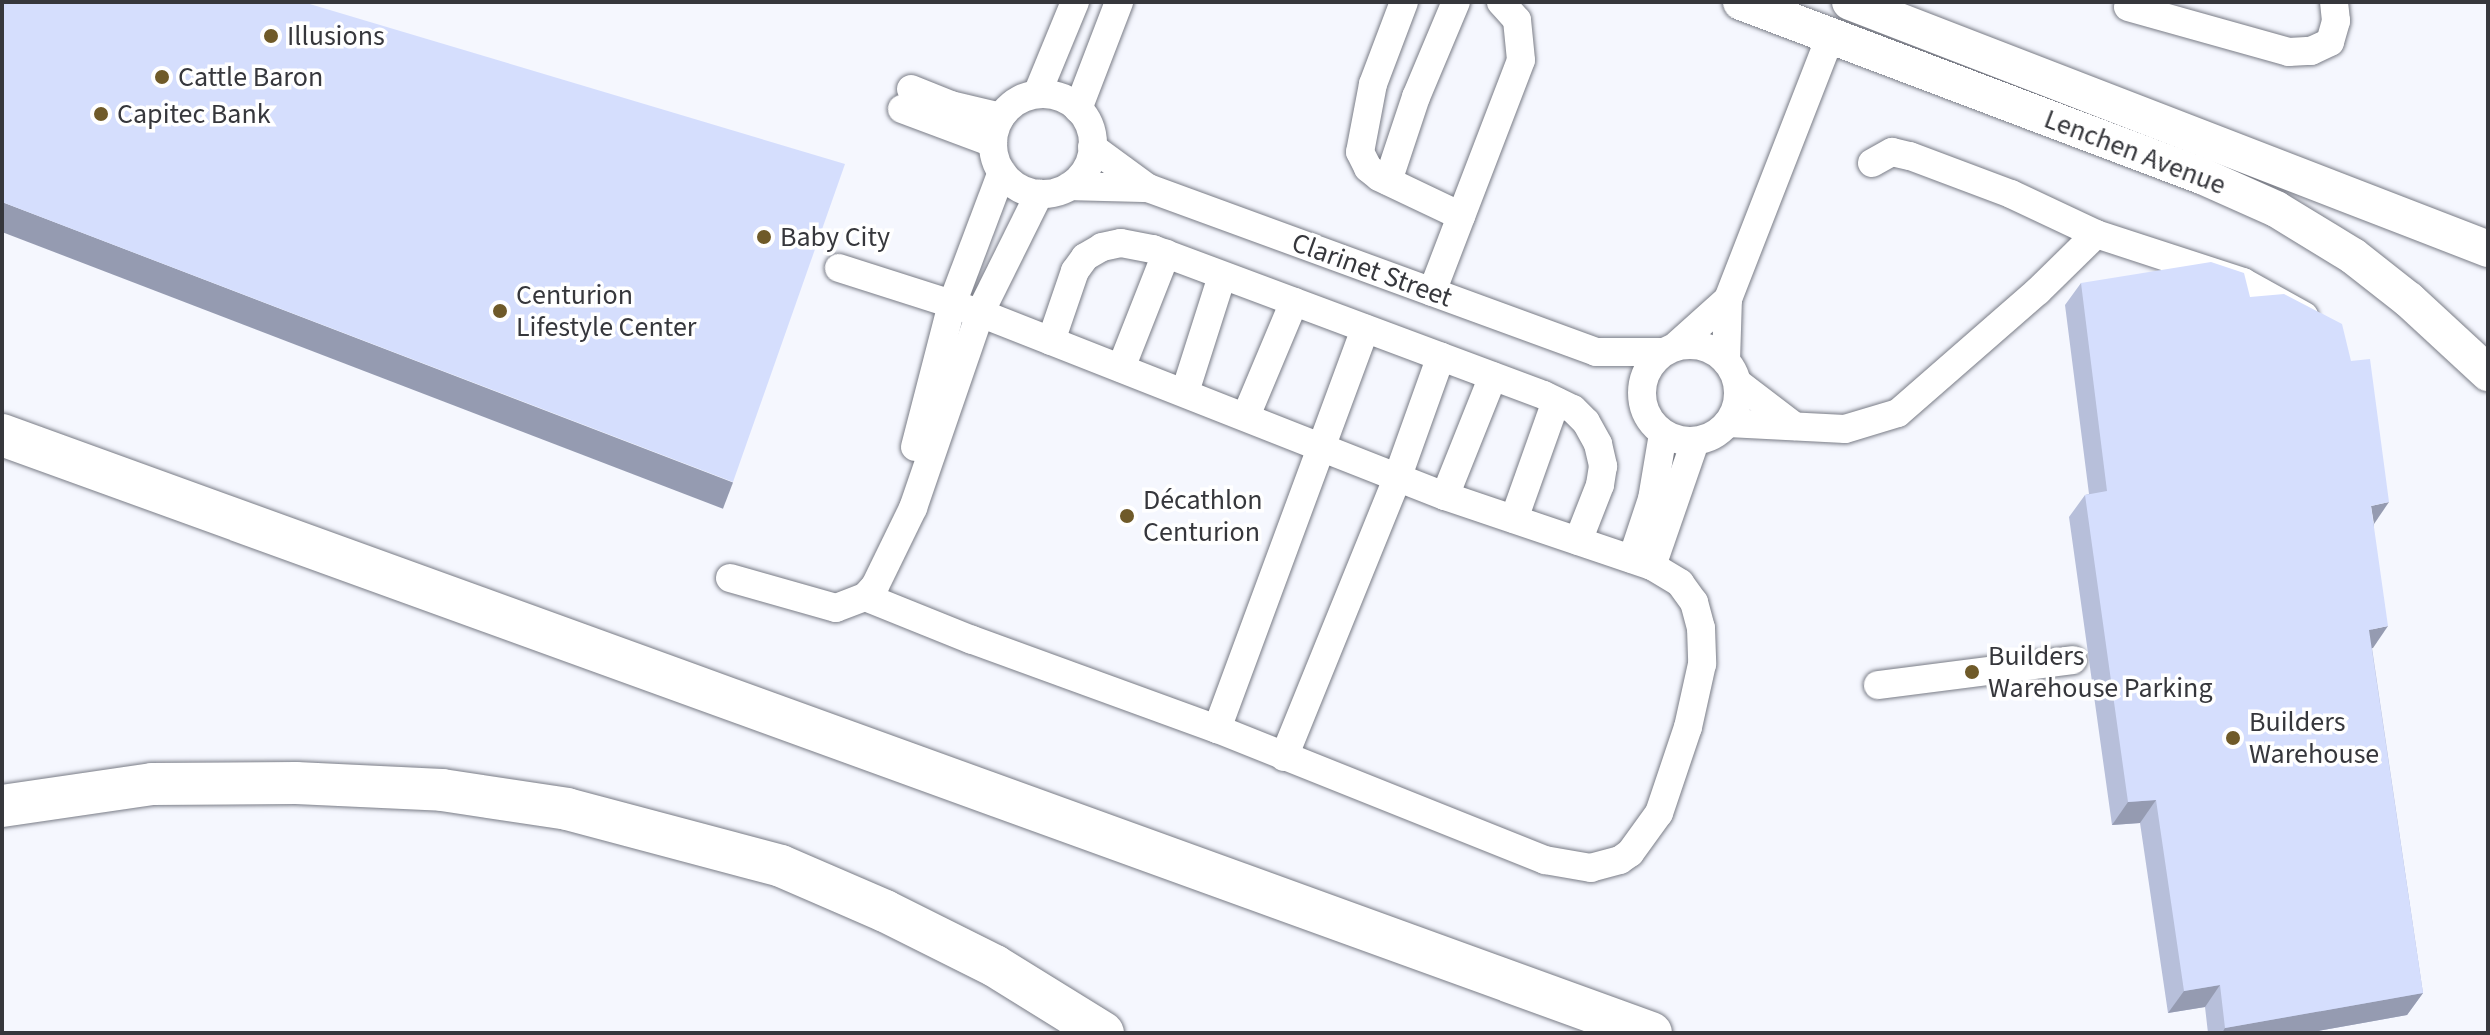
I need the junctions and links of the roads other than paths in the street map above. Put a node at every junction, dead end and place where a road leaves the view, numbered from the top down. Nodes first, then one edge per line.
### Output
1 (1075, 2) edge
2 (1119, 2) edge
3 (1404, 2) edge
4 (1456, 2) edge
5 (1501, 2) edge
6 (1741, 2) edge
7 (1850, 2) edge
8 (2334, 2) edge
9 (2128, 7) dead end
10 (1830, 37) junction
11 (1037, 94) junction
12 (906, 99) dead end
13 (1078, 109) junction
14 (997, 130) junction
15 (1092, 147) junction
16 (1872, 163) dead end
17 (1002, 172) junction
18 (1388, 181) junction
19 (1070, 186) junction
20 (1148, 188) junction
21 (1039, 194) junction
22 (1461, 216) junction
23 (2096, 234) junction
24 (2488, 249) edge
25 (1166, 254) junction
26 (839, 268) dead end
27 (1222, 276) junction
28 (1432, 292) junction
29 (1728, 299) junction
30 (1294, 302) junction
31 (952, 304) junction
32 (980, 313) junction
33 (2304, 317) edge
34 (1365, 328) junction
35 (1051, 341) junction
36 (1670, 349) junction
37 (1596, 352) junction
38 (1441, 356) junction
39 (2484, 364) edge
40 (1121, 368) junction
41 (1732, 372) junction
42 (1493, 376) junction
43 (1185, 392) junction
44 (1641, 393) junction
45 (1556, 401) junction
46 (1246, 416) junction
47 (1728, 423) junction
48 (1794, 426) junction
49 (1663, 434) junction
50 (2, 435) edge
51 (1695, 442) junction
52 (1320, 445) junction
53 (1398, 476) junction
54 (1445, 496) junction
55 (1514, 519) junction
56 (1578, 541) junction
57 (891, 557) junction
58 (1642, 562) junction
59 (730, 578) dead end
60 (865, 597) junction
61 (2072, 660) dead end
62 (1878, 685) dead end
63 (1217, 729) junction
64 (1284, 757) junction
65 (2, 806) edge
66 (1103, 1033) edge
67 (1651, 1033) edge

1 - 11 lane
2 - 13 lane
3 - 18 lane
4 - 18 lane
5 - 22 lane
6 - 10 main road, Lenchen Avenue
7 - 24 main road, Lenchen Avenue
8 - 9 lane
10 - 29 lane
10 - 39 main road, Lenchen Avenue
11 - 13 lane
11 - 14 lane
12 - 14 lane
13 - 15 lane
14 - 17 lane
15 - 19 lane
15 - 20 lane, Clarinet Street
16 - 23 lane
17 - 21 lane
17 - 31 lane
18 - 22 lane
19 - 20 lane, Clarinet Street
19 - 21 lane
20 - 28 lane, Clarinet Street
21 - 32 lane
22 - 28 lane
23 - 33 lane
23 - 48 lane
25 - 27 lane
25 - 35 lane
25 - 40 lane
26 - 31 lane
27 - 30 lane
27 - 43 lane
28 - 37 lane, Clarinet Street
29 - 36 lane
29 - 41 lane
30 - 34 lane
30 - 46 lane
31 - 32 lane
31 - 57 lane
32 - 35 lane
32 - 57 lane
34 - 38 lane
34 - 52 lane
35 - 40 lane
36 - 37 lane, Clarinet Street
36 - 41 lane, Clarinet Street
36 - 44 lane
37 - 44 lane, Clarinet Street
38 - 42 lane
38 - 53 lane
40 - 43 lane
41 - 47 lane
41 - 48 lane, Clarinet Street
42 - 45 lane
42 - 54 lane
43 - 46 lane
44 - 49 lane, Clarinet Street
45 - 55 lane
45 - 56 lane
46 - 52 lane
47 - 48 lane
47 - 51 lane
49 - 51 lane
49 - 58 lane
50 - 67 highway
51 - 58 lane
52 - 53 lane
52 - 63 lane
53 - 54 lane
53 - 64 lane
54 - 55 lane
55 - 56 lane
56 - 58 lane
57 - 60 lane
58 - 64 lane
59 - 60 lane
60 - 63 lane
61 - 62 lane
63 - 64 lane
65 - 66 highway

